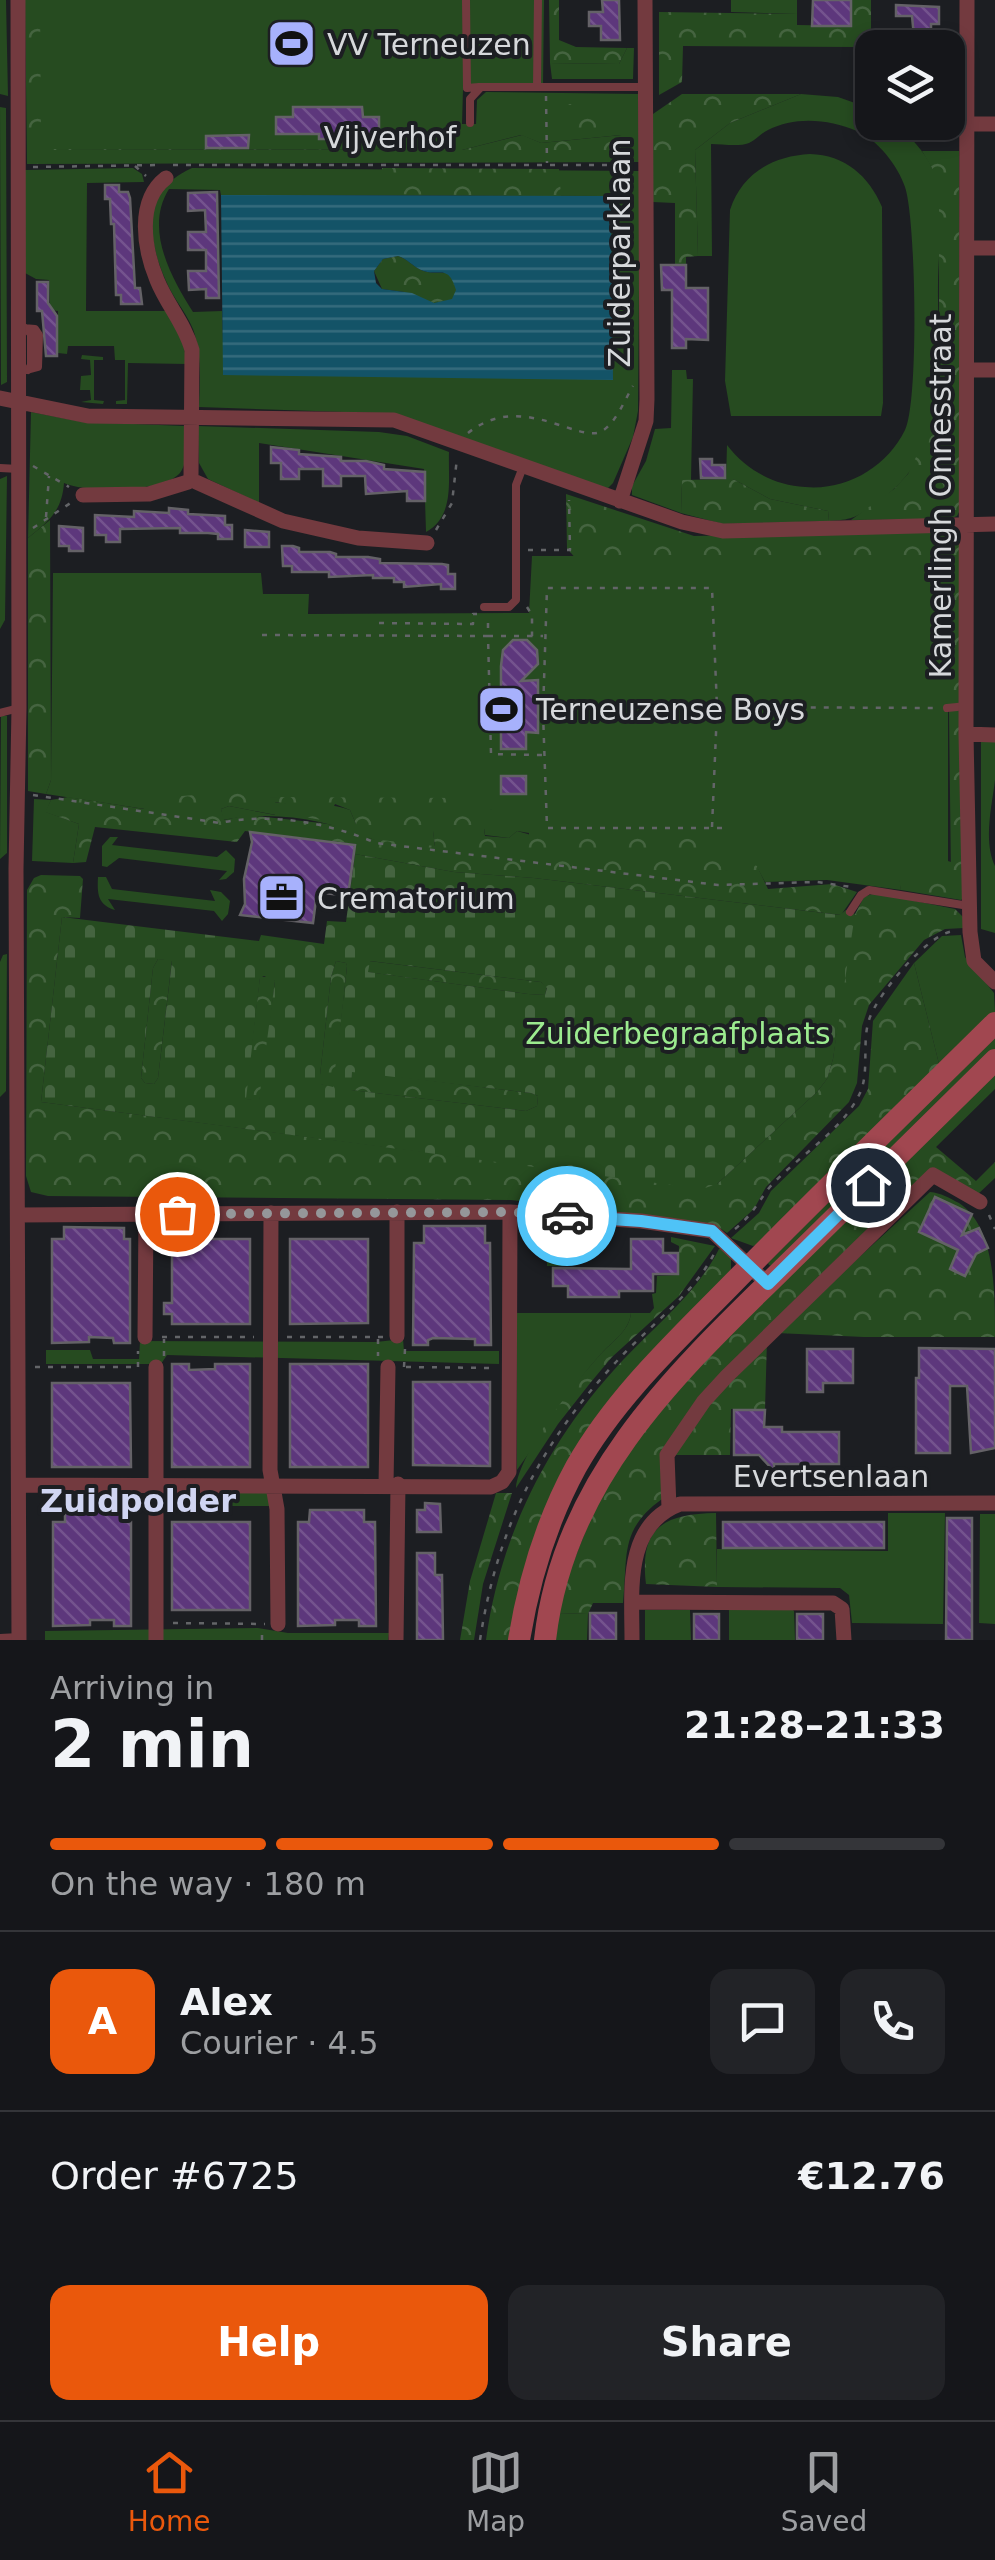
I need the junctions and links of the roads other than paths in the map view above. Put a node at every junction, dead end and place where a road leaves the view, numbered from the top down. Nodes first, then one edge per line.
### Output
1 (18, 0) edge
2 (466, 0) edge
3 (538, 0) edge
4 (645, 0) edge
5 (967, 0) edge
6 (481, 87) junction
7 (541, 87) junction
8 (644, 87) junction
9 (470, 123) dead end
10 (968, 124) junction
11 (995, 124) edge
12 (166, 178) dead end
13 (968, 248) junction
14 (995, 248) edge
15 (968, 370) junction
16 (995, 370) edge
17 (0, 398) edge
18 (18, 402) junction
19 (193, 417) junction
20 (19, 463) junction
21 (522, 467) junction
22 (0, 468) edge
23 (192, 480) junction
24 (82, 495) road end
25 (620, 501) junction
26 (968, 524) junction
27 (995, 524) edge
28 (427, 544) road end
29 (487, 609) road end
30 (0, 641) edge
31 (19, 643) junction
32 (967, 706) junction
33 (19, 708) junction
34 (947, 708) road end
35 (0, 712) edge
36 (966, 734) junction
37 (995, 736) edge
38 (8, 868) edge
39 (969, 906) junction
40 (850, 912) dead end
41 (17, 944) junction
42 (0, 948) edge
43 (995, 982) edge
44 (995, 1024) edge
45 (995, 1060) edge
46 (17, 1109) junction
47 (0, 1112) edge
48 (980, 1202) dead end
49 (397, 1212) junction
50 (510, 1212) junction
51 (271, 1213) junction
52 (146, 1214) junction
53 (18, 1215) junction
54 (750, 1266) junction
55 (18, 1282) junction
56 (0, 1283) edge
57 (768, 1284) junction
58 (145, 1336) road end
59 (397, 1336) road end
60 (388, 1367) road end
61 (156, 1368) road end
62 (19, 1484) junction
63 (392, 1484) junction
64 (273, 1485) junction
65 (156, 1486) junction
66 (995, 1503) edge
67 (669, 1508) junction
68 (0, 1556) edge
69 (18, 1556) junction
70 (632, 1602) junction
71 (270, 1624) road end
72 (156, 1632) edge
73 (12, 1638) edge
74 (396, 1640) edge
75 (519, 1640) edge
76 (546, 1640) edge
77 (632, 1640) edge
78 (844, 1640) edge

1 - 18 street
2 - 6 lane
3 - 7 lane
4 - 8 street, Zuiderparklaan
5 - 10 street, Kamerlingh Onnesstraat
6 - 7 lane
6 - 9 lane
7 - 8 lane
8 - 25 street, Zuiderparklaan
10 - 11 street
10 - 13 street, Kamerlingh Onnesstraat
12 - 19 street
13 - 14 street
13 - 15 street, Kamerlingh Onnesstraat
15 - 16 street
15 - 26 street, Kamerlingh Onnesstraat
17 - 18 street
18 - 19 street
18 - 20 street
19 - 21 street
19 - 23 street
20 - 22 lane
20 - 31 street
21 - 25 street
21 - 29 lane
23 - 24 street
23 - 28 street
25 - 26 street
26 - 27 street
26 - 32 street, Kamerlingh Onnesstraat
30 - 31 street
31 - 33 street
32 - 34 lane
32 - 36 street, Kamerlingh Onnesstraat
33 - 35 lane
33 - 38 street
36 - 37 street
36 - 39 street, Kamerlingh Onnesstraat
38 - 41 street
39 - 40 lane
39 - 43 street, Kamerlingh Onnesstraat
41 - 42 street
41 - 46 street
44 - 54 main road
45 - 57 main road
46 - 47 street
46 - 53 street
48 - 67 street
49 - 50 street
49 - 51 street
49 - 59 street
50 - 54 street
50 - 63 street
51 - 52 street
51 - 64 street
52 - 53 street
52 - 58 street
53 - 55 street
54 - 57 street
54 - 75 main road
55 - 56 street
55 - 62 street
57 - 76 main road
60 - 63 street
61 - 65 street
62 - 65 street
62 - 69 street
63 - 64 street
63 - 74 street
64 - 65 street
64 - 71 street
65 - 72 street
66 - 67 street, Evertsenlaan
67 - 70 street
68 - 69 street
69 - 73 street
70 - 77 street
70 - 78 street

